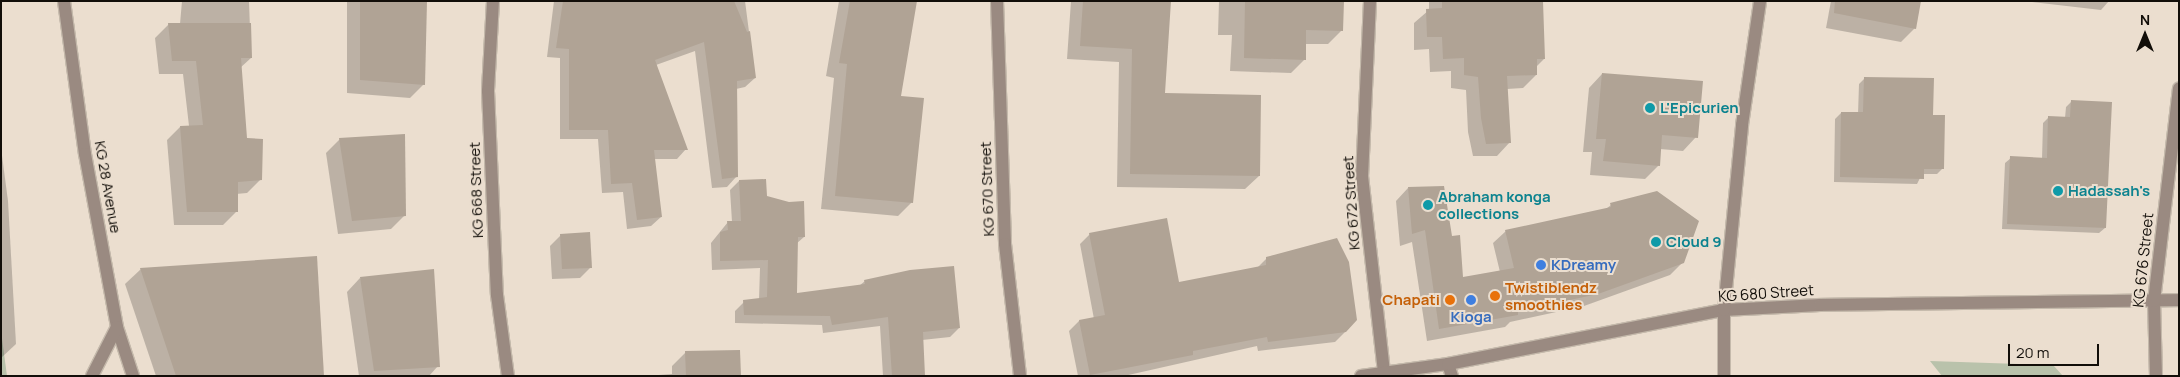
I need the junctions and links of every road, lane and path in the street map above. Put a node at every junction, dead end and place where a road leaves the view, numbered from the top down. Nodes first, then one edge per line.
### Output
1 (64, 1) edge
2 (493, 1) edge
3 (997, 1) edge
4 (1370, 1) edge
5 (1760, 1) edge
6 (2179, 88) edge
7 (2179, 300) edge
8 (2154, 301) junction
9 (1724, 310) junction
10 (117, 327) junction
11 (1450, 370) edge
12 (1384, 371) junction
13 (92, 376) edge
14 (133, 376) edge
15 (508, 376) edge
16 (1020, 376) edge
17 (1361, 376) edge
18 (1724, 376) edge
19 (2156, 376) edge

1 - 10 street, KG 28 Avenue
2 - 15 street, KG 668 Street
3 - 16 street, KG 670 Street
4 - 12 street, KG 672 Street
5 - 9 street
6 - 8 street, KG 676 Street
7 - 8 street, KG 680 Street
8 - 9 street, KG 680 Street
8 - 19 street, KG 676 Street
9 - 11 street, KG 680 Street
9 - 18 street
10 - 13 street
10 - 14 street, KG 28 Avenue
11 - 12 street, KG 680 Street
12 - 17 street, KG 680 Street

